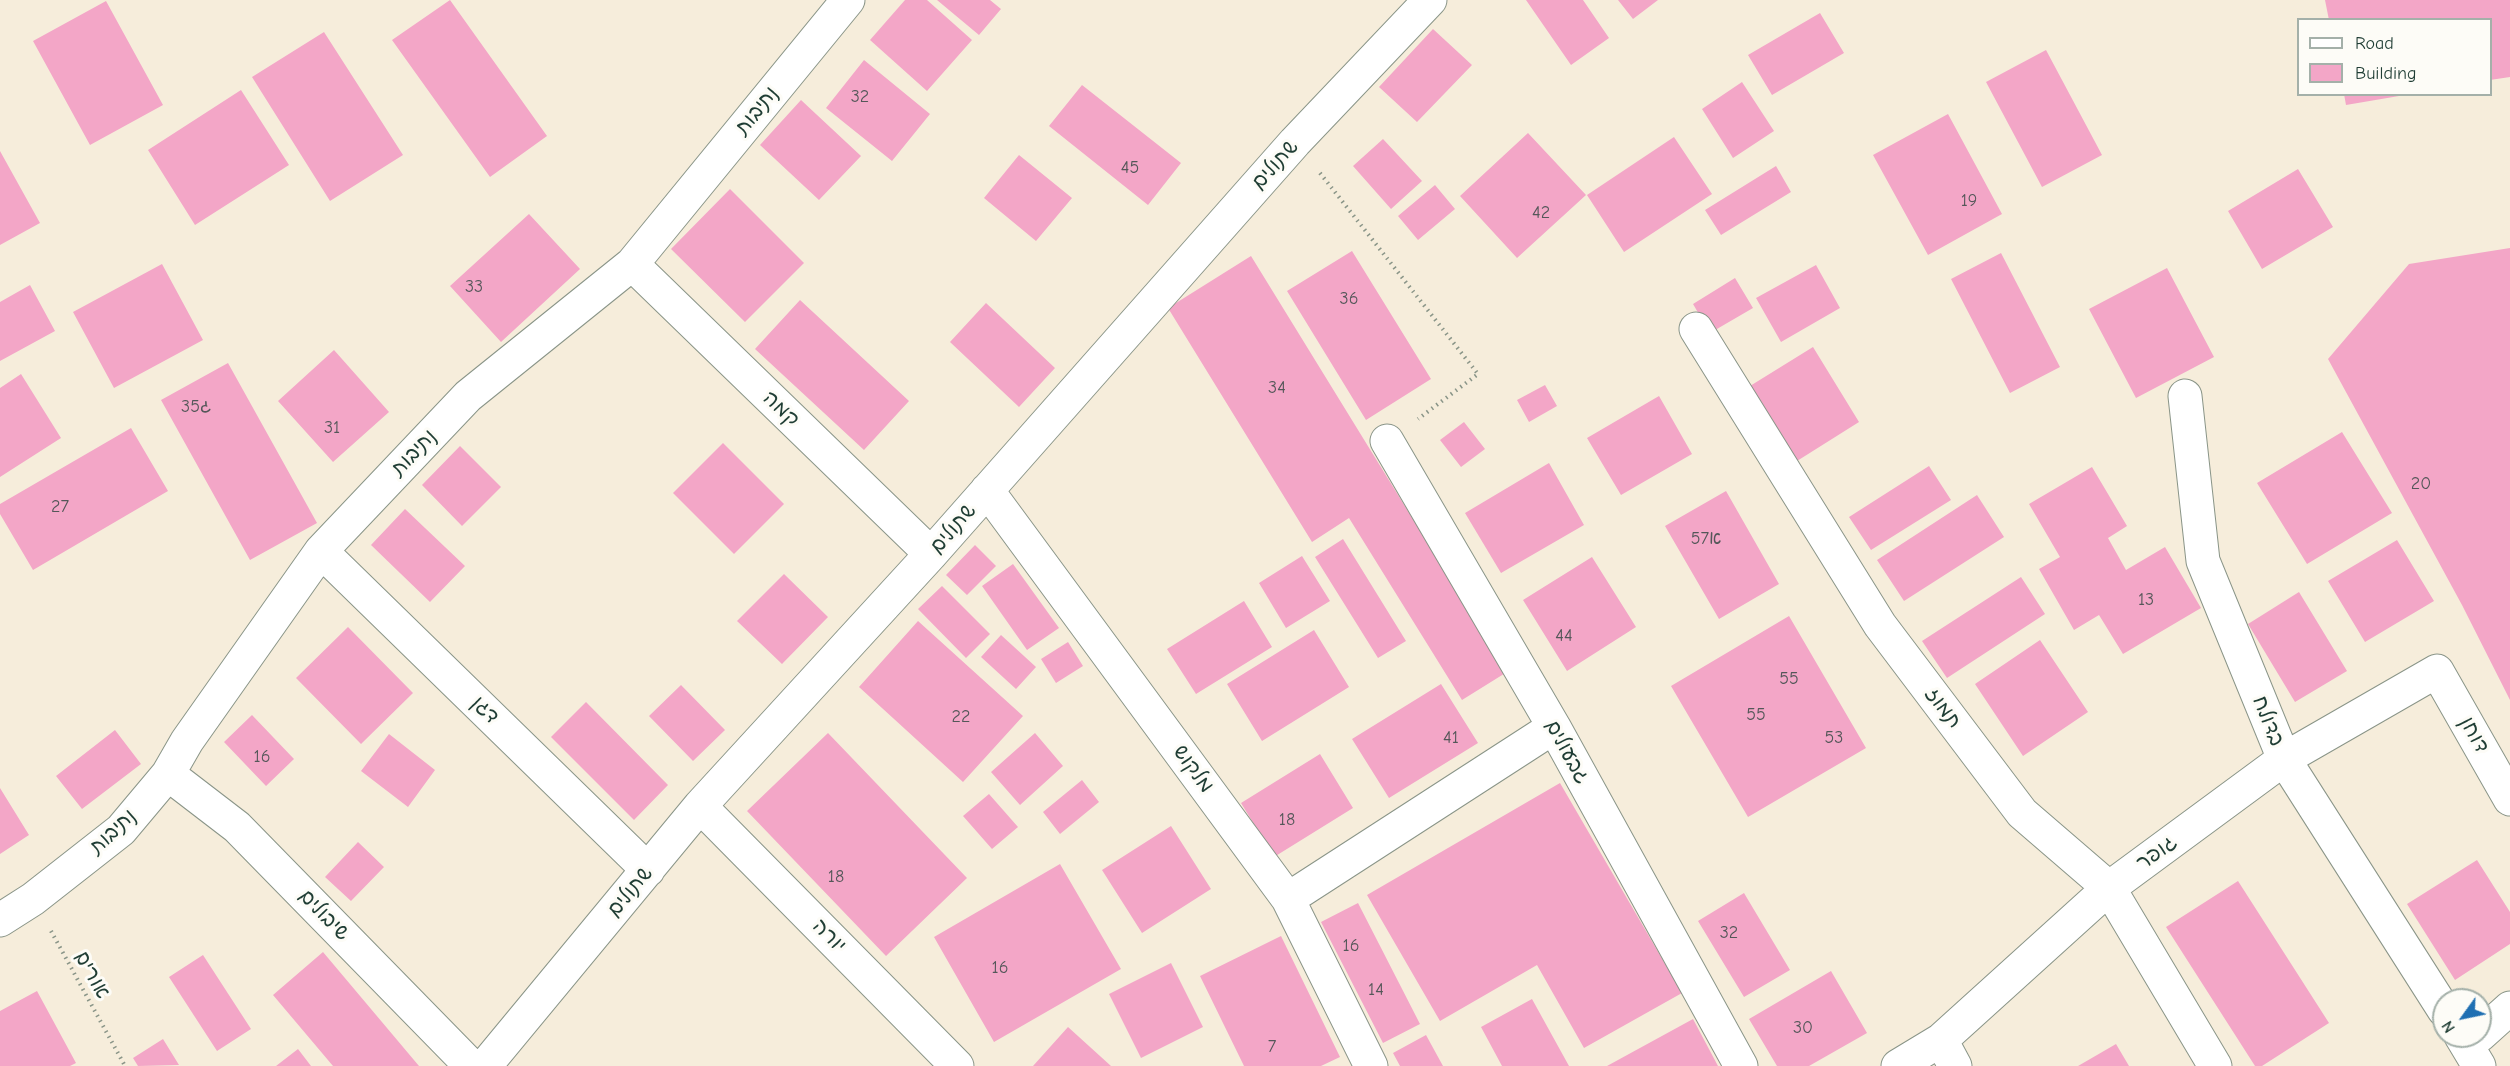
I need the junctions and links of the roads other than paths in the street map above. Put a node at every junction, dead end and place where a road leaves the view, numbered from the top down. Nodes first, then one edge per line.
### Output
1 (848, 0) edge
2 (1430, 0) edge
3 (632, 264) junction
4 (1696, 329) dead end
5 (2186, 396) dead end
6 (1388, 441) road end
7 (987, 490) junction
8 (321, 551) junction
9 (931, 554) junction
10 (2438, 671) joint
11 (1554, 727) junction
12 (2284, 759) junction
13 (168, 774) junction
14 (2510, 799) edge
15 (700, 806) junction
16 (648, 870) junction
17 (2109, 888) junction
18 (1288, 899) junction
19 (0, 920) edge
20 (2432, 991) edge
21 (2510, 1008) edge
22 (2492, 1026) edge
23 (1948, 1053) edge
24 (471, 1066) edge
25 (485, 1066) edge
26 (957, 1066) edge
27 (1371, 1066) edge
28 (1741, 1066) edge
29 (1898, 1066) edge
30 (2215, 1066) edge

1 - 3 street, נתיבות
2 - 7 street, שתולים
3 - 8 street, נתיבות
3 - 9 street, קמה
4 - 17 street, תמוז
5 - 12 street, בדולח
6 - 11 street, גבעולים
7 - 9 street, שתולים
7 - 18 street, מלקוש
8 - 13 street, נתיבות
8 - 16 street, דגן
9 - 15 street, שתולים
10 - 12 street, גופר
10 - 14 street, דוחן
11 - 18 street
11 - 28 street, גבעולים
12 - 17 street, גופר
12 - 20 street, בדולח
13 - 19 street, נתיבות
13 - 24 street, שיבולים
15 - 16 street, שתולים
15 - 26 street, יורה
16 - 25 street, שתולים
17 - 23 street, גופר
17 - 30 street, תמוז
18 - 27 street, מלקוש
21 - 22 street
23 - 29 street, גופר

